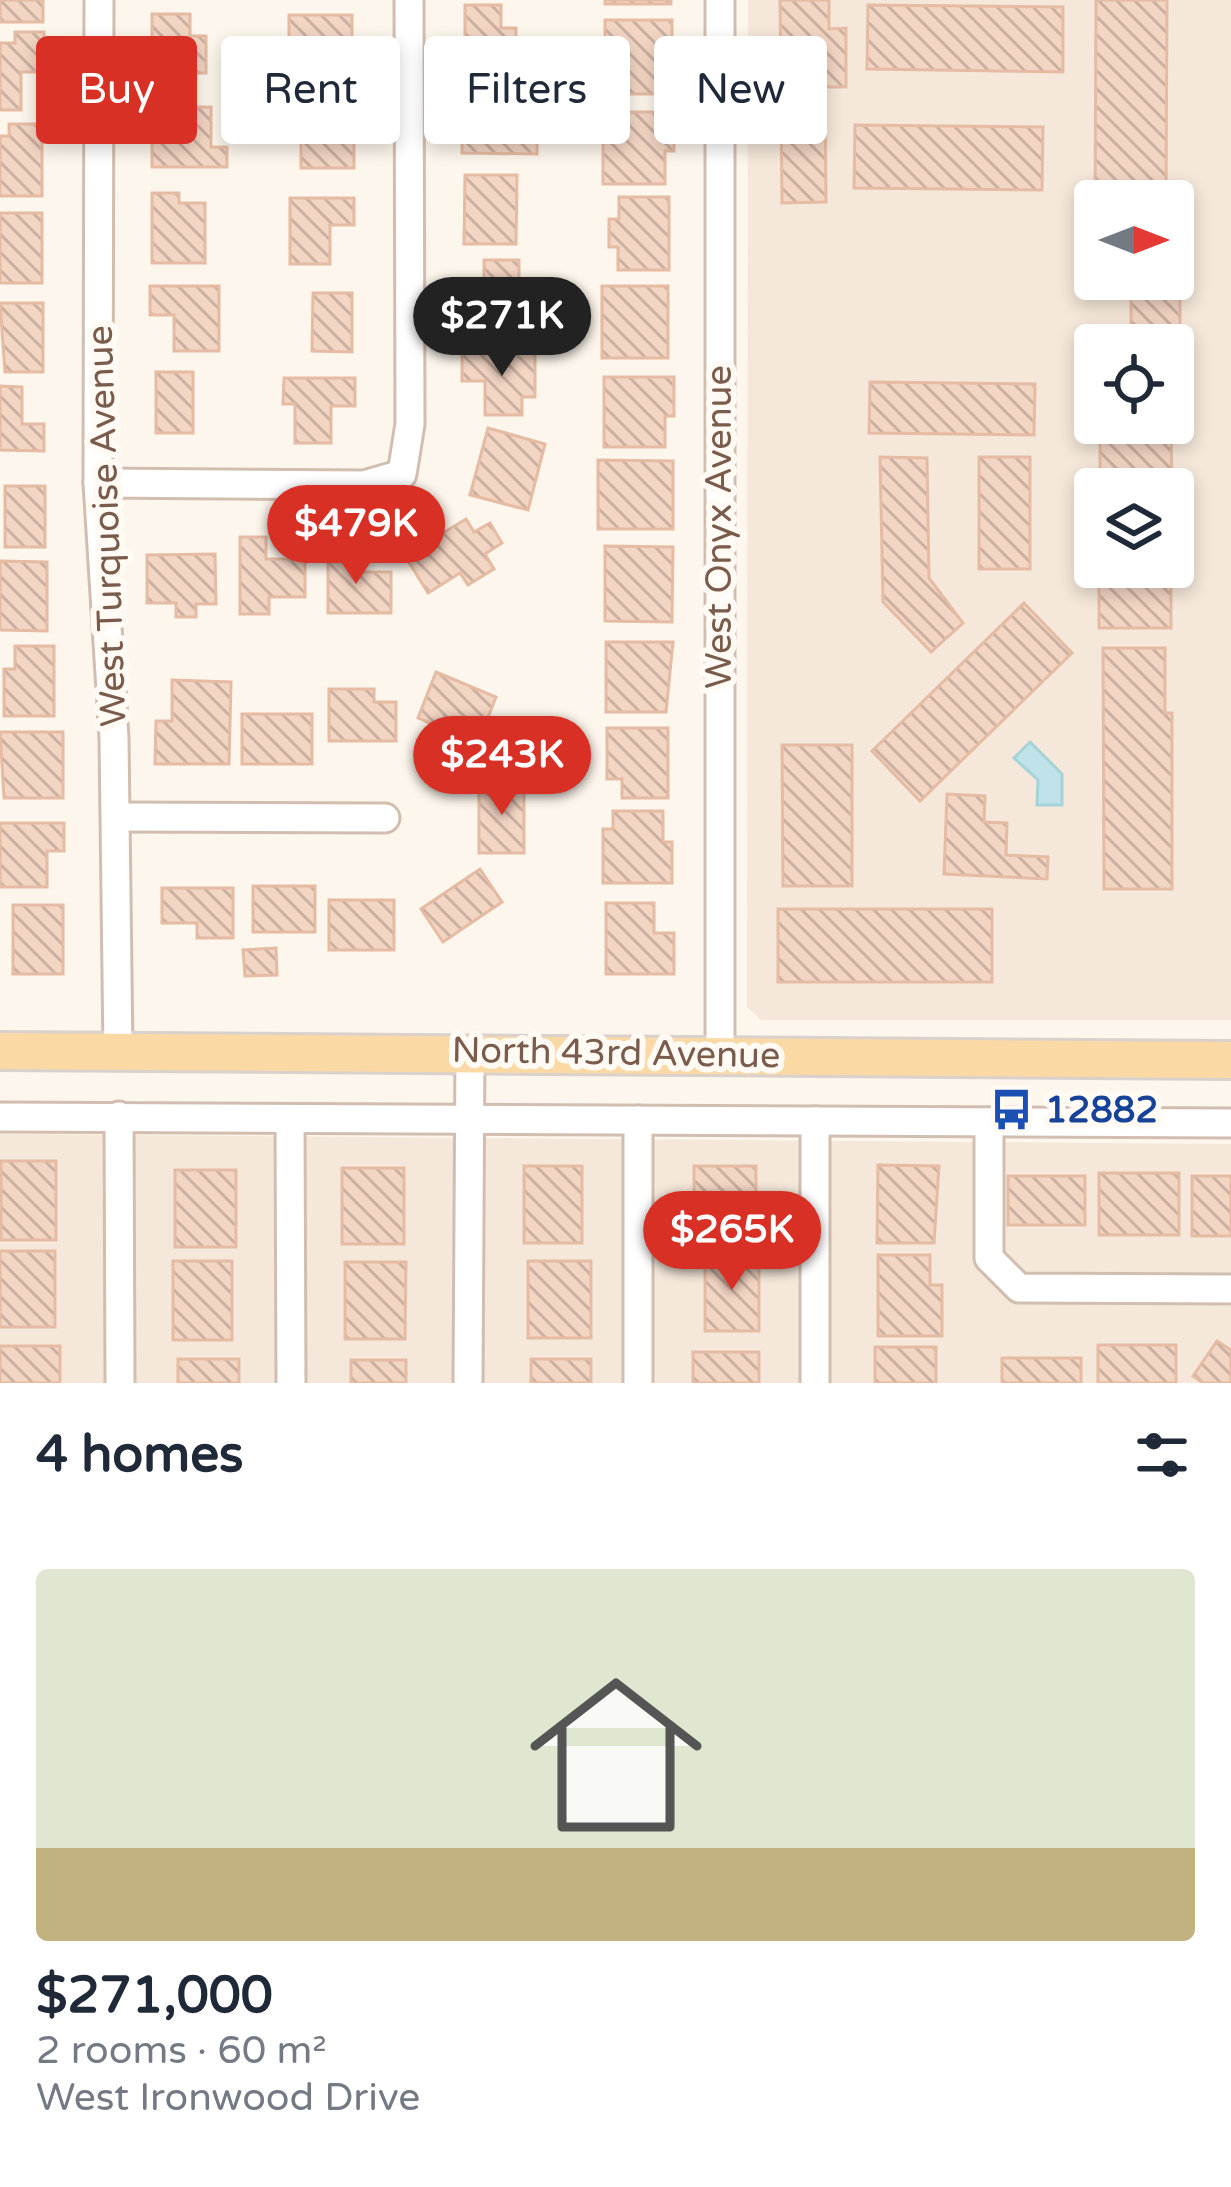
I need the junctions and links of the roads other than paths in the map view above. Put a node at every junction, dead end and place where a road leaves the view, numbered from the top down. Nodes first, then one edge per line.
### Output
1 (99, 0) edge
2 (409, 0) edge
3 (720, 0) edge
4 (98, 483) junction
5 (116, 817) junction
6 (385, 818) dead end
7 (0, 1051) edge
8 (118, 1052) junction
9 (470, 1052) junction
10 (720, 1054) junction
11 (1231, 1060) edge
12 (119, 1116) junction
13 (0, 1117) edge
14 (290, 1119) junction
15 (638, 1120) junction
16 (470, 1121) junction
17 (815, 1121) junction
18 (989, 1122) junction
19 (1231, 1124) edge
20 (1231, 1289) edge
21 (120, 1383) edge
22 (291, 1383) edge
23 (468, 1383) edge
24 (638, 1383) edge
25 (814, 1383) edge

1 - 4 street, West Turquoise Avenue
2 - 4 street
3 - 10 street, West Onyx Avenue
4 - 5 street, West Turquoise Avenue
5 - 6 street
5 - 8 street, West Turquoise Avenue
7 - 8 main road, North 43rd Avenue
8 - 9 main road, North 43rd Avenue
9 - 10 main road, North 43rd Avenue
9 - 16 street
10 - 11 main road, North 43rd Avenue
12 - 13 street, North 43rd Avenue
12 - 14 street, North 43rd Avenue
12 - 21 street
14 - 16 street, North 43rd Avenue
14 - 22 street
15 - 16 street, North 43rd Avenue
15 - 17 street, North 43rd Avenue
15 - 24 street
16 - 23 street
17 - 18 street, North 43rd Avenue
17 - 25 street
18 - 19 street, North 43rd Avenue
18 - 20 street

